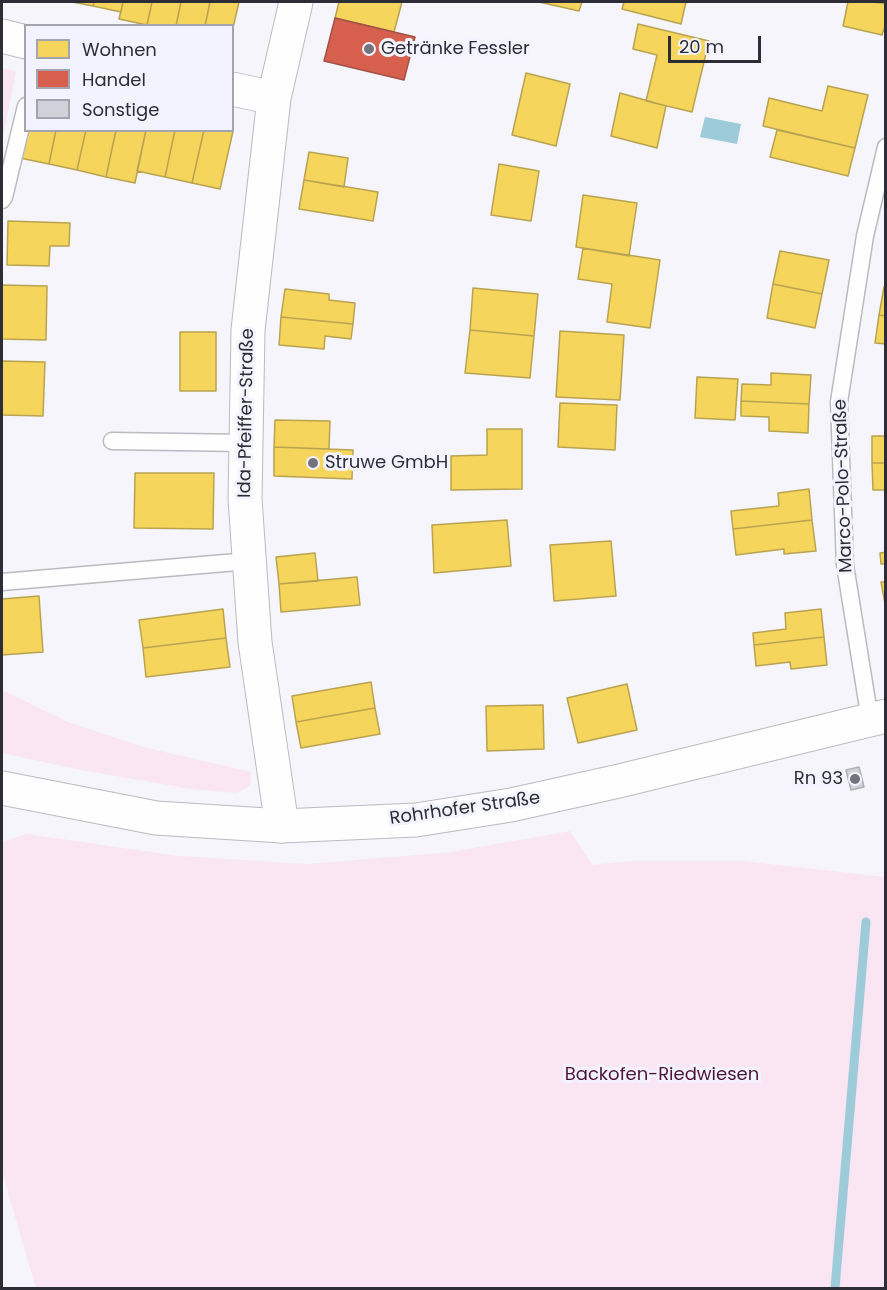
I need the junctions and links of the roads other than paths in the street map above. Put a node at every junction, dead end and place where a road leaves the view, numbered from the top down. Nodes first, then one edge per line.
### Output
1 (296, 2) edge
2 (2, 36) edge
3 (24, 42) edge
4 (234, 89) edge
5 (274, 98) junction
6 (24, 114) edge
7 (885, 147) edge
8 (2, 200) edge
9 (112, 441) dead end
10 (246, 443) junction
11 (249, 561) junction
12 (2, 582) edge
13 (878, 718) edge
14 (2, 788) edge
15 (282, 826) junction

1 - 5 street, Ida-Pfeiffer-Straße
2 - 3 street
4 - 5 street
5 - 10 street, Ida-Pfeiffer-Straße
6 - 8 lane
7 - 13 lane, Marco-Polo-Straße
9 - 10 lane
10 - 11 street, Ida-Pfeiffer-Straße
11 - 12 lane
11 - 15 street, Ida-Pfeiffer-Straße
13 - 15 street, Rohrhofer Straße
14 - 15 street, Rohrhofer Straße

